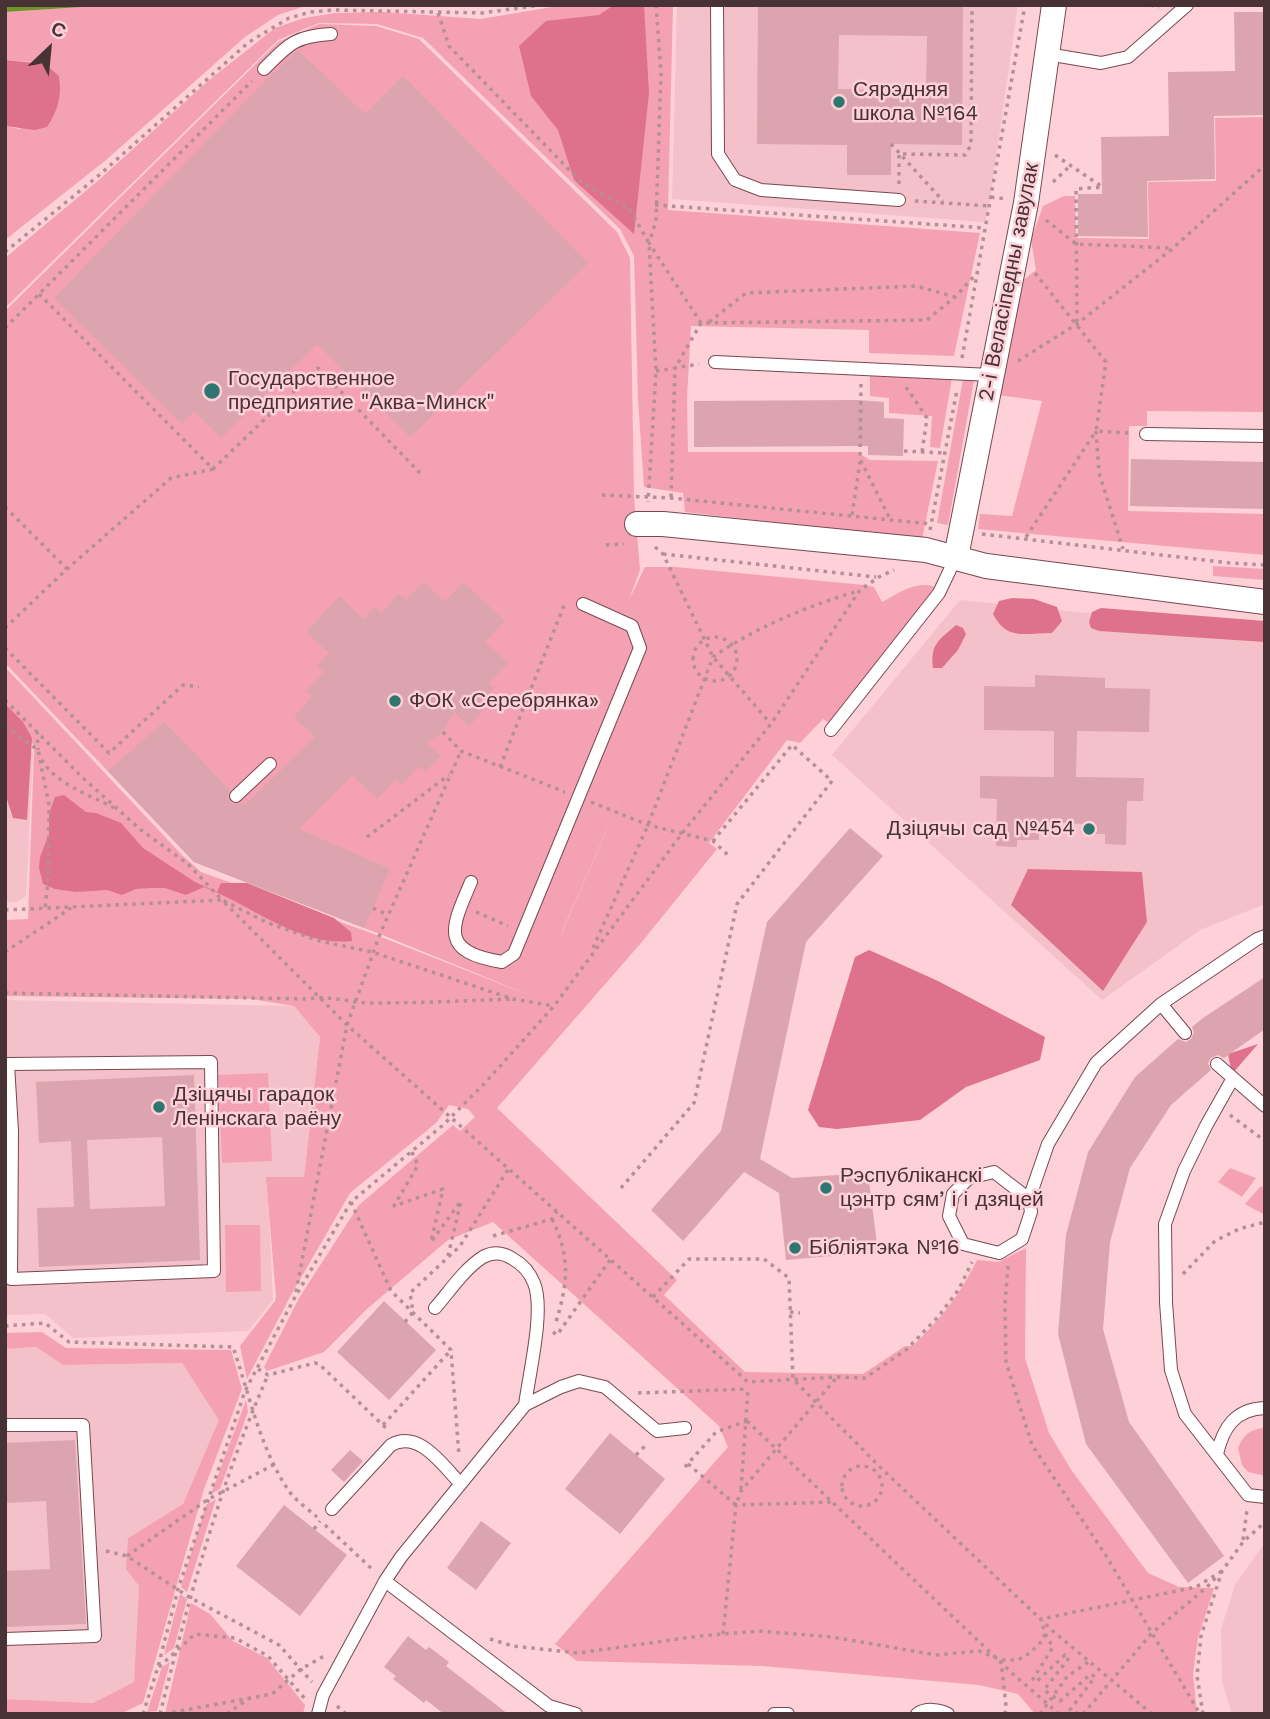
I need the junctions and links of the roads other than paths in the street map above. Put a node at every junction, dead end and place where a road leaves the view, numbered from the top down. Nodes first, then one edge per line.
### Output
1 (718, 5) edge
2 (1054, 5) edge
3 (1187, 5) edge
4 (331, 34) dead end
5 (1047, 54) junction
6 (264, 69) road end
7 (899, 200) road end
8 (715, 362) road end
9 (991, 375) junction
10 (1142, 434) road end
11 (1265, 436) edge
12 (631, 534) road end
13 (956, 557) junction
14 (1265, 602) edge
15 (583, 604) dead end
16 (831, 730) dead end
17 (270, 764) dead end
18 (236, 796) dead end
19 (471, 882) dead end
20 (1265, 936) edge
21 (1161, 1004) junction
22 (1185, 1033) dead end
23 (1217, 1064) dead end
24 (1233, 1078) junction
25 (1265, 1106) edge
26 (9, 1131) edge
27 (1029, 1199) junction
28 (436, 1308) dead end
29 (525, 1405) junction
30 (1265, 1408) edge
31 (5, 1425) edge
32 (685, 1428) dead end
33 (1217, 1454) junction
34 (460, 1483) junction
35 (1265, 1497) edge
36 (332, 1509) dead end
37 (381, 1578) junction
38 (5, 1639) edge
39 (318, 1714) edge
40 (576, 1714) edge
41 (774, 1714) edge
42 (788, 1714) edge
43 (917, 1714) edge
44 (948, 1714) edge

1 - 7 lane
2 - 5 street, 2-і Веласіпедны завулак
3 - 5 lane
4 - 6 lane
5 - 9 street, 2-і Веласіпедны завулак
8 - 9 lane
9 - 13 street, 2-і Веласіпедны завулак
10 - 11 lane
12 - 13 street
13 - 14 street
13 - 16 lane
15 - 19 lane
17 - 18 lane
20 - 21 lane
21 - 22 lane
21 - 27 lane
23 - 24 lane
24 - 25 lane
24 - 33 lane
26 - 26 lane
27 - 27 lane
28 - 29 lane
29 - 32 lane
29 - 34 lane
30 - 33 lane
31 - 38 lane
33 - 35 lane
34 - 36 lane
34 - 37 lane
37 - 39 lane
37 - 40 lane
41 - 42 lane
43 - 44 lane

